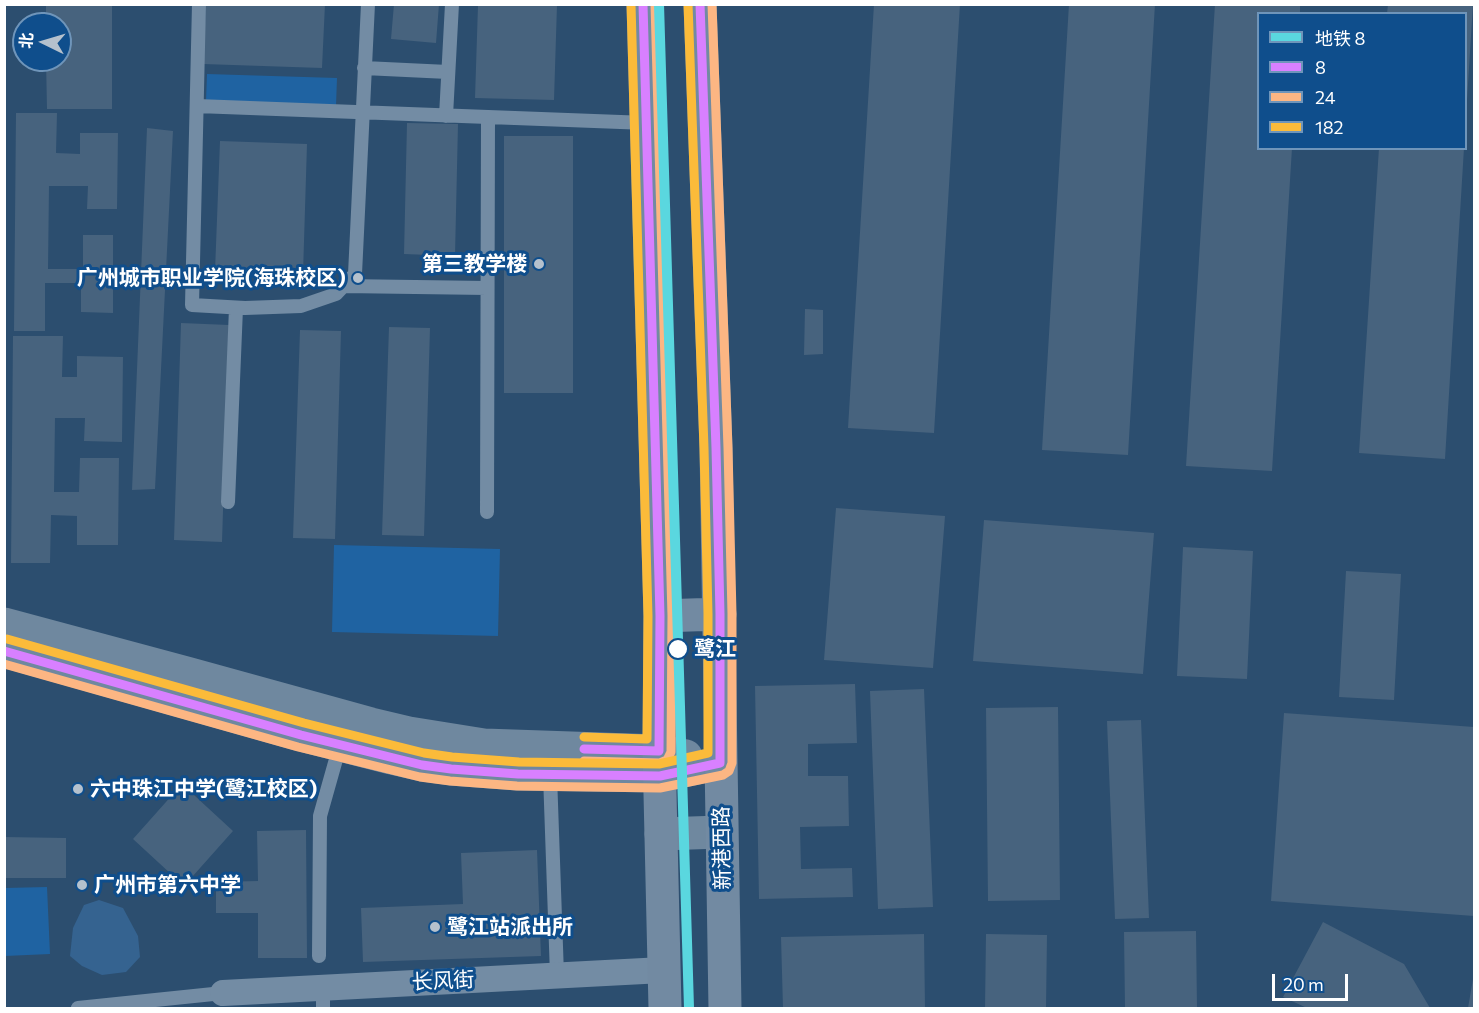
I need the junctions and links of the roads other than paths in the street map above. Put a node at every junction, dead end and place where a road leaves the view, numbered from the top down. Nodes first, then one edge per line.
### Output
1 (199, 4) edge
2 (368, 4) edge
3 (452, 4) edge
4 (643, 4) edge
5 (700, 4) edge
6 (364, 68) junction
7 (448, 72) junction
8 (197, 106) junction
9 (362, 113) junction
10 (446, 116) junction
11 (488, 118) junction
12 (646, 123) junction
13 (343, 286) junction
14 (487, 288) junction
15 (236, 308) junction
16 (228, 501) dead end
17 (487, 512) dead end
18 (720, 614) junction
19 (660, 616) junction
20 (4, 624) edge
21 (4, 651) edge
22 (340, 745) junction
23 (720, 763) junction
24 (660, 764) junction
25 (550, 775) junction
26 (721, 832) junction
27 (661, 834) junction
28 (319, 956) dead end
29 (663, 970) junction
30 (557, 975) junction
31 (223, 993) joint
32 (323, 998) edge
33 (78, 1008) edge
34 (665, 1008) edge
35 (725, 1008) edge

1 - 8 lane
2 - 6 lane
3 - 7 lane
4 - 12 main road
5 - 18 main road, 新港西路
6 - 7 lane
6 - 9 lane
7 - 10 lane
8 - 9 lane
8 - 15 lane
9 - 10 lane
9 - 13 lane
10 - 11 lane
11 - 12 lane
11 - 14 lane
12 - 19 main road
13 - 14 lane
13 - 15 lane
14 - 17 lane
15 - 16 lane
18 - 19 main road
18 - 23 main road, 新港西路
19 - 24 main road
20 - 24 main road
21 - 22 main road
22 - 25 main road
22 - 28 lane
23 - 24 main road
23 - 26 main road, 新港西路
24 - 25 main road
24 - 27 main road
25 - 30 lane
26 - 27 main road
26 - 35 main road, 新港西路
27 - 29 main road
29 - 30 street, 长风街
29 - 34 main road
30 - 32 street, 长风街
31 - 32 street, 长风街
31 - 33 lane

